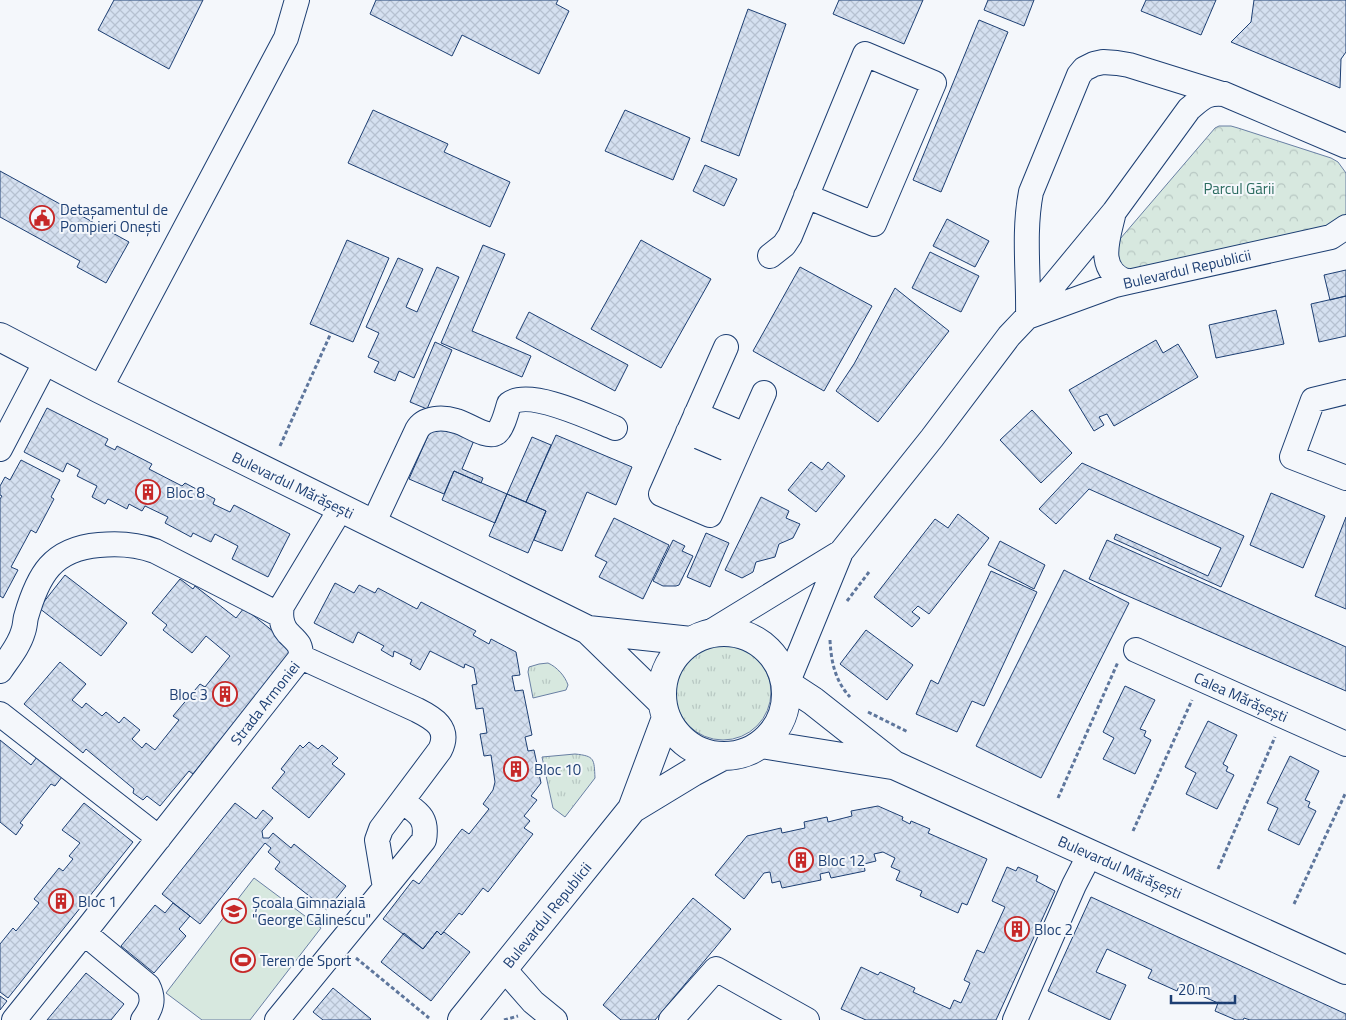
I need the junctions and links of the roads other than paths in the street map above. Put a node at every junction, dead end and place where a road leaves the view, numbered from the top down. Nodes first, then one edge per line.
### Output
1 (297, 0) edge
2 (1224, 94) junction
3 (1346, 146) edge
4 (806, 196) junction
5 (1114, 212) junction
6 (1346, 227) edge
7 (770, 256) dead end
8 (1128, 282) junction
9 (1028, 316) junction
10 (0, 337) edge
11 (726, 347) dead end
12 (46, 361) junction
13 (100, 389) junction
14 (1346, 392) edge
15 (764, 393) dead end
16 (692, 423) junction
17 (615, 428) dead end
18 (741, 444) junction
19 (0, 449) edge
20 (674, 465) junction
21 (1346, 478) edge
22 (723, 486) junction
23 (341, 508) junction
24 (373, 524) junction
25 (841, 552) junction
26 (280, 615) junction
27 (588, 630) junction
28 (699, 637) junction
29 (1136, 650) road end
30 (301, 657) junction
31 (0, 671) edge
32 (787, 684) junction
33 (664, 709) junction
34 (0, 714) edge
35 (761, 744) junction
36 (1346, 744) edge
37 (723, 756) junction
38 (894, 765) junction
39 (402, 801) junction
40 (632, 809) junction
41 (159, 838) junction
42 (1090, 854) junction
43 (385, 888) junction
44 (84, 933) junction
45 (504, 969) junction
46 (1346, 970) edge
47 (14, 1020) edge
48 (142, 1020) edge
49 (277, 1020) edge
50 (462, 1020) edge
51 (555, 1020) edge
52 (671, 1020) edge
53 (807, 1020) edge
54 (1015, 1020) edge

1 - 13 street
2 - 3 street
2 - 5 street, Bulevardul Republicii
2 - 9 street
4 - 4 street
4 - 7 street
5 - 8 street
5 - 9 street, Bulevardul Republicii
6 - 8 street, Bulevardul Republicii
8 - 9 street, Bulevardul Republicii
9 - 25 street, Bulevardul Republicii
10 - 12 main road, Bulevardul Mărășești
11 - 16 street
12 - 13 main road, Bulevardul Mărășești
12 - 19 street
13 - 23 main road, Bulevardul Mărășești
14 - 21 street
15 - 18 street
16 - 18 street
16 - 20 street
17 - 24 street
18 - 22 street
20 - 22 street
20 - 22 street
23 - 24 main road, Bulevardul Mărășești
23 - 26 street
24 - 27 main road, Bulevardul Mărășești
25 - 28 street, Bulevardul Republicii
25 - 32 street, Bulevardul Republicii
26 - 30 street, Strada Armoniei
26 - 31 street
27 - 28 main road, Bulevardul Mărășești
27 - 33 main road, Bulevardul Mărășești
28 - 32 main road
28 - 33 main road
29 - 36 street, Calea Mărășești
30 - 39 street
30 - 41 street, Strada Armoniei
32 - 35 main road
32 - 38 main road, Bulevardul Mărășești
33 - 37 main road
33 - 40 main road
34 - 41 street
35 - 37 main road
35 - 38 main road, Bulevardul Mărășești
37 - 40 main road
38 - 42 main road, Bulevardul Mărășești
39 - 43 street
39 - 43 street
40 - 45 main road, Bulevardul Republicii
41 - 44 street, Strada Armoniei
42 - 46 main road, Bulevardul Mărășești
42 - 54 street
43 - 49 street
44 - 47 street, Strada Armoniei
44 - 48 street
45 - 50 main road, Bulevardul Republicii
45 - 51 street
52 - 53 street

